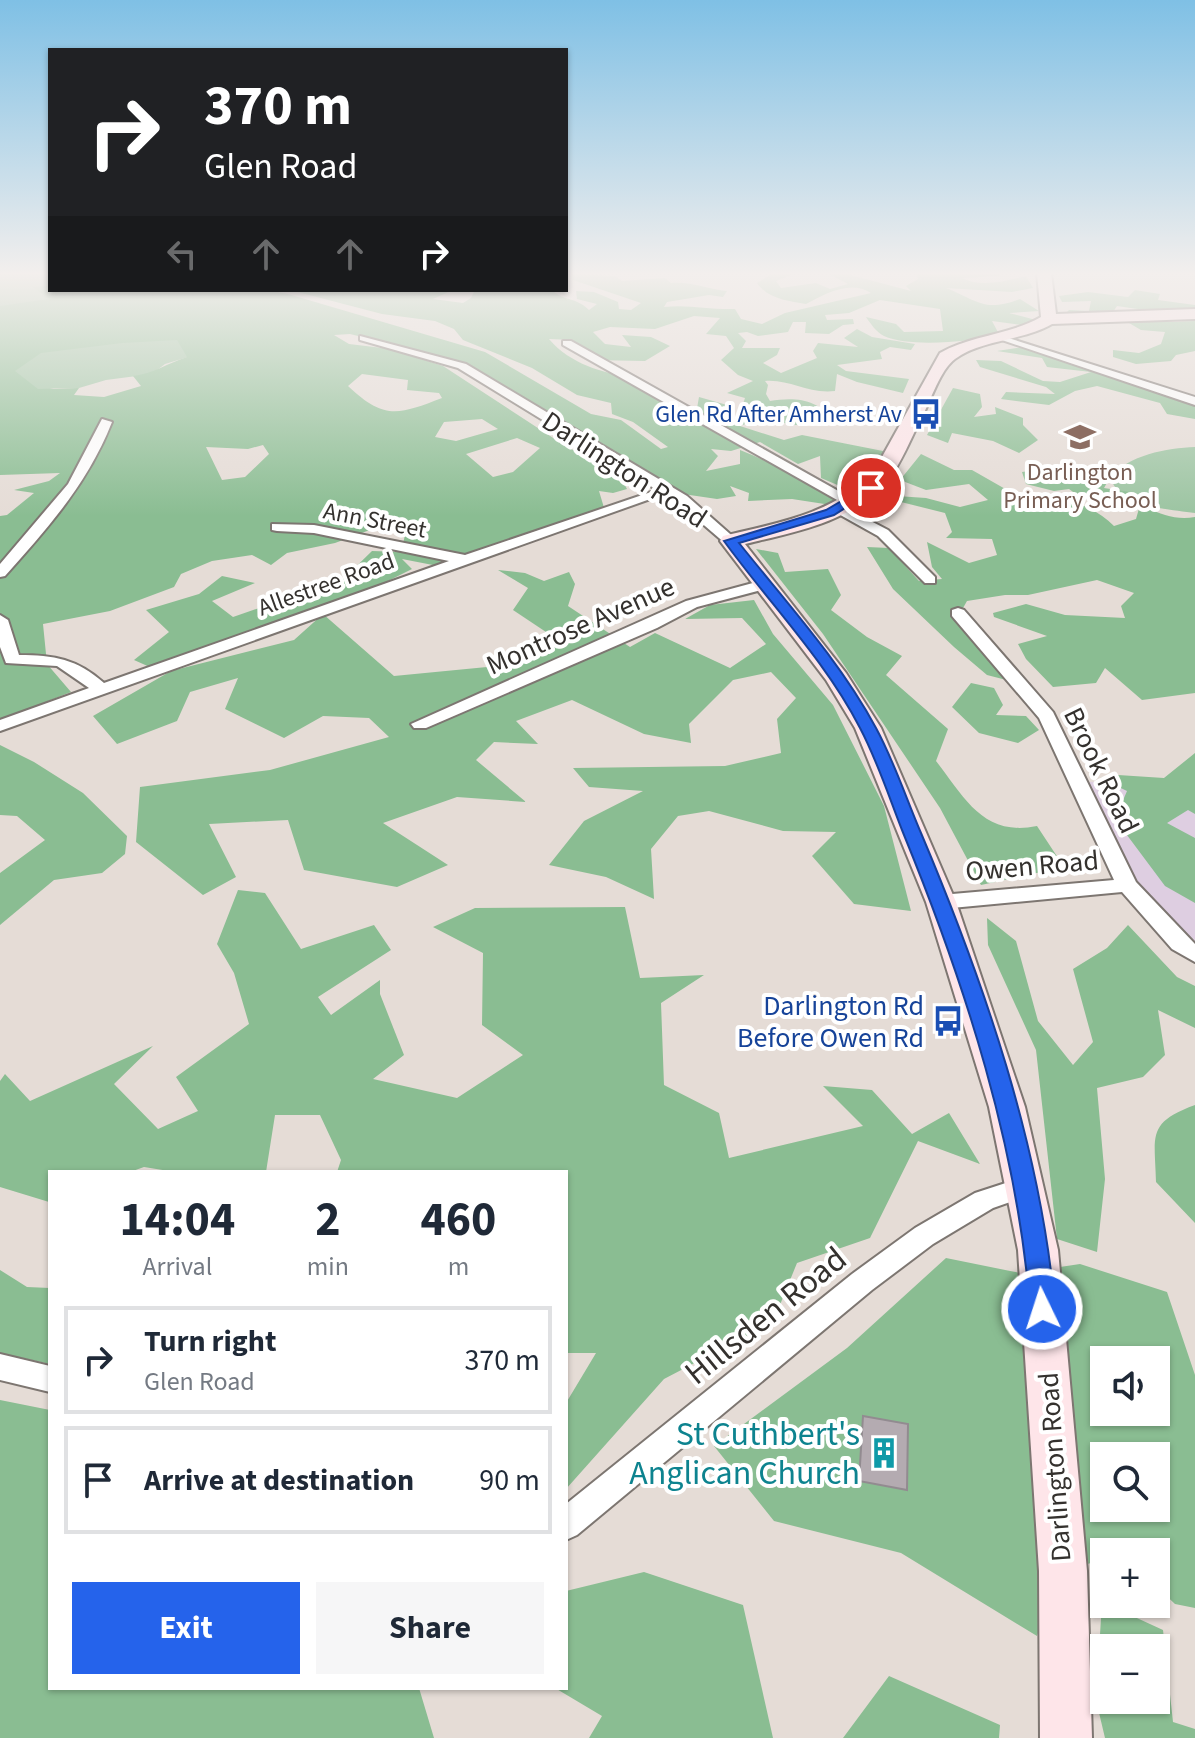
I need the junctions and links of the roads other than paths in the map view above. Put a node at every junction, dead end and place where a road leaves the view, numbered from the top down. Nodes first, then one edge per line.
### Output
1 (420, 354) edge
2 (586, 354) edge
3 (952, 354) edge
4 (1054, 354) edge
5 (1195, 401) edge
6 (106, 422) dead end
7 (668, 493) junction
8 (845, 505) junction
9 (277, 527) dead end
10 (731, 541) junction
11 (465, 560) junction
12 (0, 573) edge
13 (930, 580) dead end
14 (764, 585) junction
15 (958, 613) dead end
16 (0, 620) edge
17 (101, 690) junction
18 (420, 724) dead end
19 (0, 726) edge
20 (1127, 885) junction
21 (941, 902) junction
22 (1195, 955) edge
23 (1024, 1187) junction
24 (0, 1367) edge
25 (48, 1379) edge
26 (568, 1522) edge
27 (1066, 1738) edge

1 - 7 street, Darlington Road
2 - 8 street
3 - 8 street
4 - 5 street
6 - 12 street
7 - 10 street, Darlington Road
7 - 11 street, Allestree Road
8 - 10 street
8 - 13 street
9 - 11 street, Ann Street
10 - 14 street, Darlington Road
11 - 17 street, Allestree Road
14 - 18 street, Montrose Avenue
14 - 21 street, Darlington Road
15 - 20 street, Brook Road
16 - 17 street
17 - 19 street, Allestree Road
20 - 21 street, Owen Road
20 - 22 street, Owen Road
21 - 23 street, Darlington Road
23 - 26 street, Hillsden Road
23 - 27 street, Darlington Road
24 - 25 street

